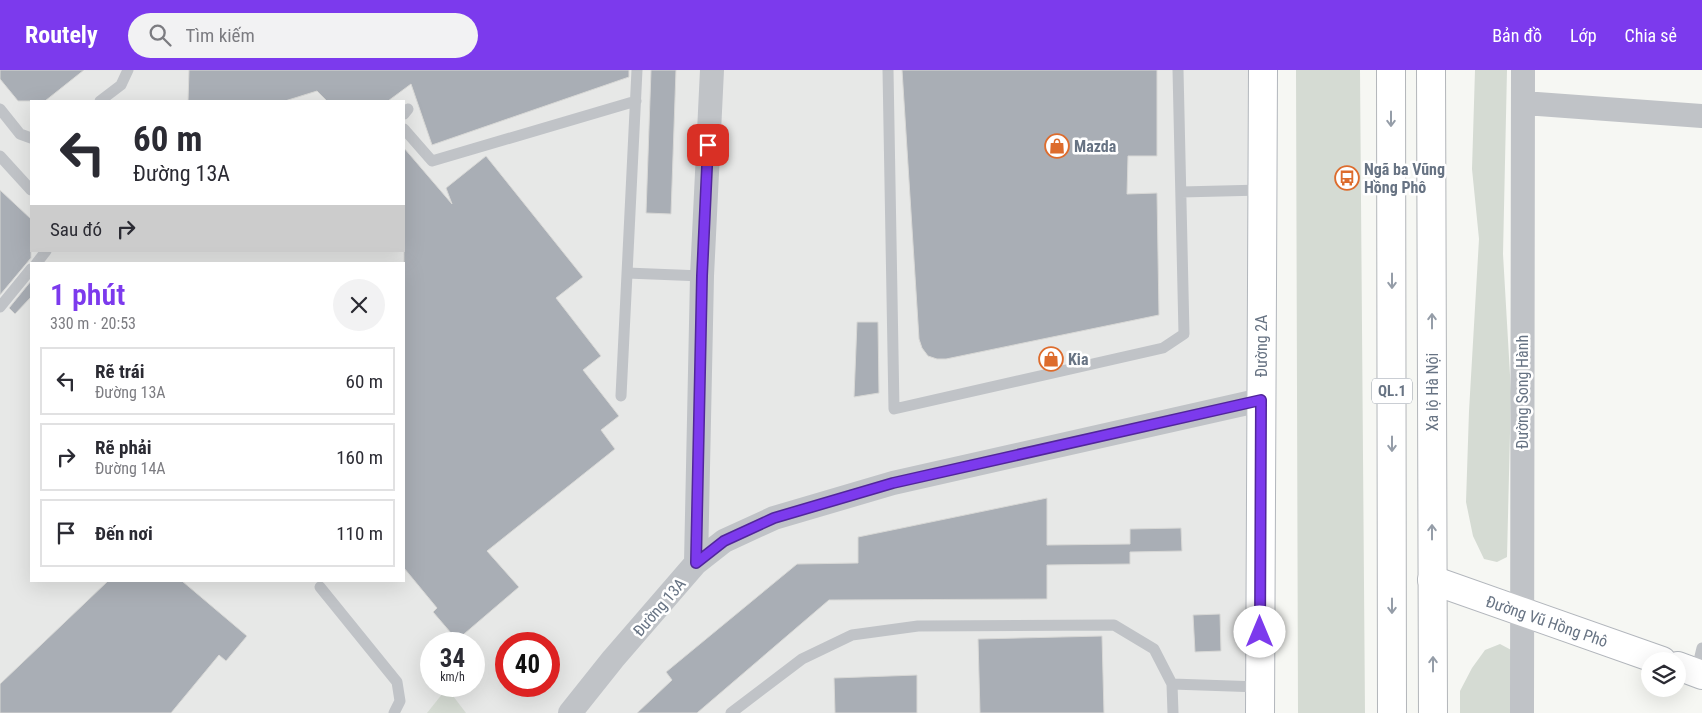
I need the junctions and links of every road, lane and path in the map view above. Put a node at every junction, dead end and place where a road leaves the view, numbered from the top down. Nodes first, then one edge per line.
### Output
1 (128, 70) edge
2 (637, 70) edge
3 (712, 70) edge
4 (888, 70) edge
5 (1178, 70) edge
6 (1263, 70) edge
7 (1391, 70) edge
8 (1431, 70) edge
9 (1523, 70) edge
10 (101, 100) edge
11 (636, 101) junction
12 (1523, 103) junction
13 (0, 109) edge
14 (1702, 116) edge
15 (405, 130) edge
16 (30, 138) edge
17 (0, 156) edge
18 (30, 189) edge
19 (1262, 190) junction
20 (1181, 192) junction
21 (45, 252) edge
22 (38, 262) edge
23 (30, 270) edge
24 (627, 273) junction
25 (702, 276) junction
26 (0, 307) edge
27 (621, 396) dead end
28 (1261, 400) junction
29 (696, 563) junction
30 (1432, 580) junction
31 (320, 587) dead end
32 (1521, 613) junction
33 (1641, 654) edge
34 (1172, 684) junction
35 (1260, 700) edge
36 (394, 713) edge
37 (570, 713) edge
38 (731, 713) edge
39 (1173, 713) edge
40 (1392, 713) edge
41 (1434, 713) edge
42 (1522, 713) edge

1 - 10 lane
2 - 11 lane
3 - 25 street
4 - 20 lane
5 - 20 lane
6 - 19 main road, Đường 2A
7 -> 40 main road, QL.1
30 -> 8 main road, Xa lộ Hà Nội / QL.1
9 - 12 street, Đường Song Hành
11 - 15 lane
11 - 24 lane
12 - 14 street
12 - 32 street, Đường Song Hành
13 - 16 lane
17 - 18 lane
19 - 20 lane
19 - 28 main road, Đường 2A
21 - 22 lane
23 - 26 lane
24 - 25 lane
24 - 27 lane
25 - 29 street
28 - 29 street, Đường 13A
28 - 35 main road, Đường 2A
29 - 37 street, Đường 13A
30 - 32 main road, Đường Vũ Hồng Phô
41 -> 30 main road, Xa lộ Hà Nội / QL.1
31 - 36 lane
32 - 33 main road, Đường Vũ Hồng Phô
32 - 42 street, Đường Song Hành
34 - 35 lane
34 - 38 lane
34 - 39 lane

